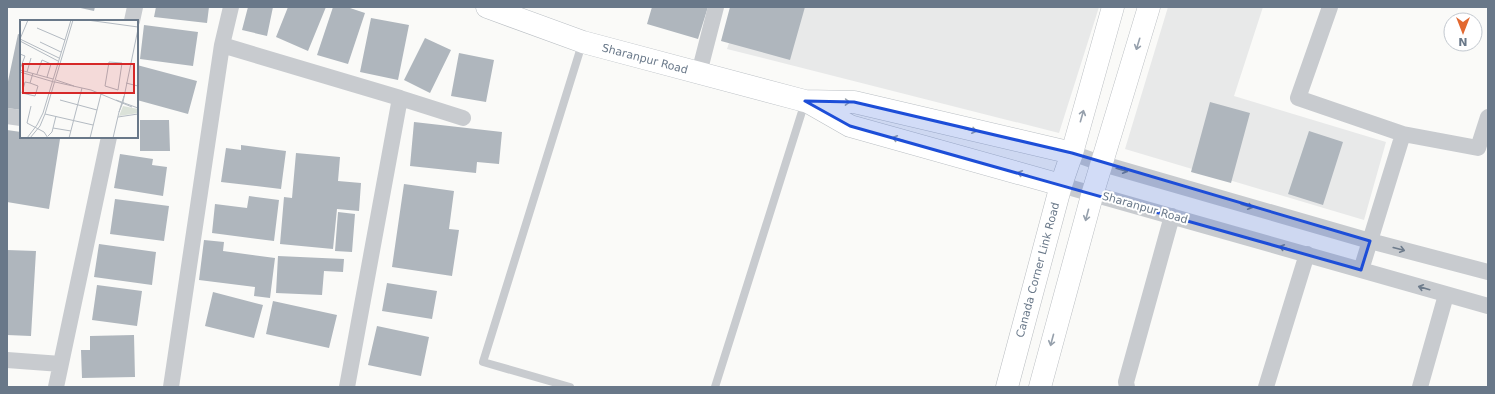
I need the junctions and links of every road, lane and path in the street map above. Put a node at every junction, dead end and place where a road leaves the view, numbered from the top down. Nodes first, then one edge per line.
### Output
1 (135, 7) edge
2 (231, 7) edge
3 (487, 7) edge
4 (716, 7) edge
5 (1113, 7) edge
6 (1150, 7) edge
7 (1330, 7) edge
8 (132, 20) edge
9 (583, 42) junction
10 (222, 45) junction
11 (699, 73) junction
12 (400, 98) junction
13 (806, 101) junction
14 (7, 116) edge
15 (1488, 117) edge
16 (20, 118) edge
17 (463, 118) dead end
18 (1403, 134) junction
19 (109, 138) edge
20 (1072, 153) junction
21 (1102, 164) junction
22 (1061, 185) junction
23 (1093, 192) junction
24 (1172, 216) junction
25 (1370, 241) junction
26 (1307, 254) junction
27 (1361, 270) junction
28 (1488, 272) edge
29 (1446, 294) junction
30 (1488, 306) edge
31 (7, 360) edge
32 (61, 364) junction
33 (56, 387) edge
34 (171, 387) edge
35 (347, 387) edge
36 (570, 387) edge
37 (715, 387) edge
38 (1008, 387) edge
39 (1040, 387) edge
40 (1127, 387) edge
41 (1266, 387) edge
42 (1420, 387) edge

1 - 8 street
2 - 10 street
3 - 9 main road, Sharanpur Road
4 - 11 street
20 -> 5 main road, Canada Corner Link Road
6 -> 21 main road
7 - 18 street
9 - 11 main road, Sharanpur Road
9 - 36 lane
10 - 12 street
10 - 34 street
11 - 13 main road, Sharanpur Road
12 - 17 street
12 - 35 street
13 -> 20 main road, Sharanpur Road
22 -> 13 main road, Sharanpur Road
13 - 37 lane
14 - 16 street
15 - 18 street
18 - 25 street
19 - 32 street
20 - 21 street
20 - 22 main road, Canada Corner Link Road
21 - 23 main road
21 -> 25 street
22 - 23 street, Sharanpur Road
22 - 38 main road, Canada Corner Link Road
23 - 24 street, Sharanpur Road
23 -> 39 main road
26 -> 24 street, Sharanpur Road
24 - 40 street
25 - 27 street
25 -> 28 street
26 - 27 street, Sharanpur Road
26 - 41 street
29 -> 27 street, Sharanpur Road
29 - 30 street, Sharanpur Road
29 - 42 street
31 - 32 street
32 - 33 street

